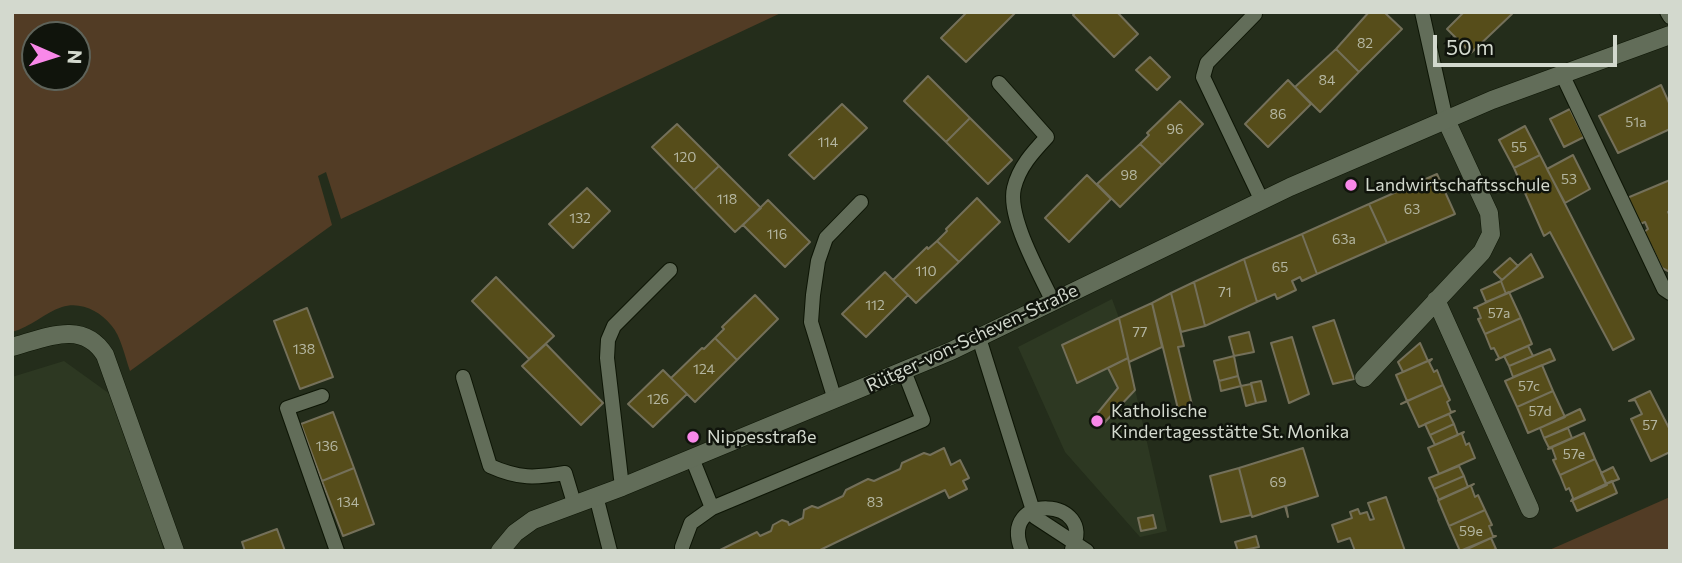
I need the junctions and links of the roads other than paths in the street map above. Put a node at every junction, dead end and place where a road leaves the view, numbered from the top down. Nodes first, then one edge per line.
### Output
1 (1422, 12) edge
2 (1667, 12) edge
3 (1255, 14) dead end
4 (1670, 17) edge
5 (1670, 35) edge
6 (1562, 74) junction
7 (999, 83) dead end
8 (1446, 120) junction
9 (1262, 201) junction
10 (861, 202) dead end
11 (670, 271) dead end
12 (1670, 293) edge
13 (1436, 300) junction
14 (1053, 302) junction
15 (979, 338) junction
16 (12, 347) edge
17 (904, 371) junction
18 (463, 377) dead end
19 (1364, 378) dead end
20 (322, 396) dead end
21 (835, 400) junction
22 (692, 458) junction
23 (622, 487) junction
24 (596, 496) junction
25 (574, 503) junction
26 (712, 508) junction
27 (1530, 509) dead end
28 (1032, 510) junction
29 (1078, 548) edge
30 (175, 551) edge
31 (337, 551) edge
32 (500, 551) edge
33 (610, 551) edge
34 (682, 551) edge
35 (1022, 551) edge

1 - 8 lane
2 - 4 lane
3 - 9 lane
5 - 6 street, Rütger-von-Scheven-Straße
6 - 8 street, Rütger-von-Scheven-Straße
6 - 12 lane
7 - 14 lane
8 - 9 street, Rütger-von-Scheven-Straße
8 - 13 street
9 - 14 street, Rütger-von-Scheven-Straße
10 - 21 lane
11 - 23 lane
13 - 19 street
13 - 27 street
14 - 15 street, Rütger-von-Scheven-Straße
15 - 17 street, Rütger-von-Scheven-Straße
15 - 28 lane
16 - 30 street
17 - 21 street, Rütger-von-Scheven-Straße
17 - 26 lane
18 - 25 lane
20 - 31 lane
21 - 22 street, Rütger-von-Scheven-Straße
22 - 23 street, Rütger-von-Scheven-Straße
22 - 26 lane
23 - 24 street, Rütger-von-Scheven-Straße
24 - 25 street, Rütger-von-Scheven-Straße
24 - 33 lane
25 - 32 street, Rütger-von-Scheven-Straße
26 - 34 lane
28 - 29 lane
28 - 29 lane
28 - 35 lane

